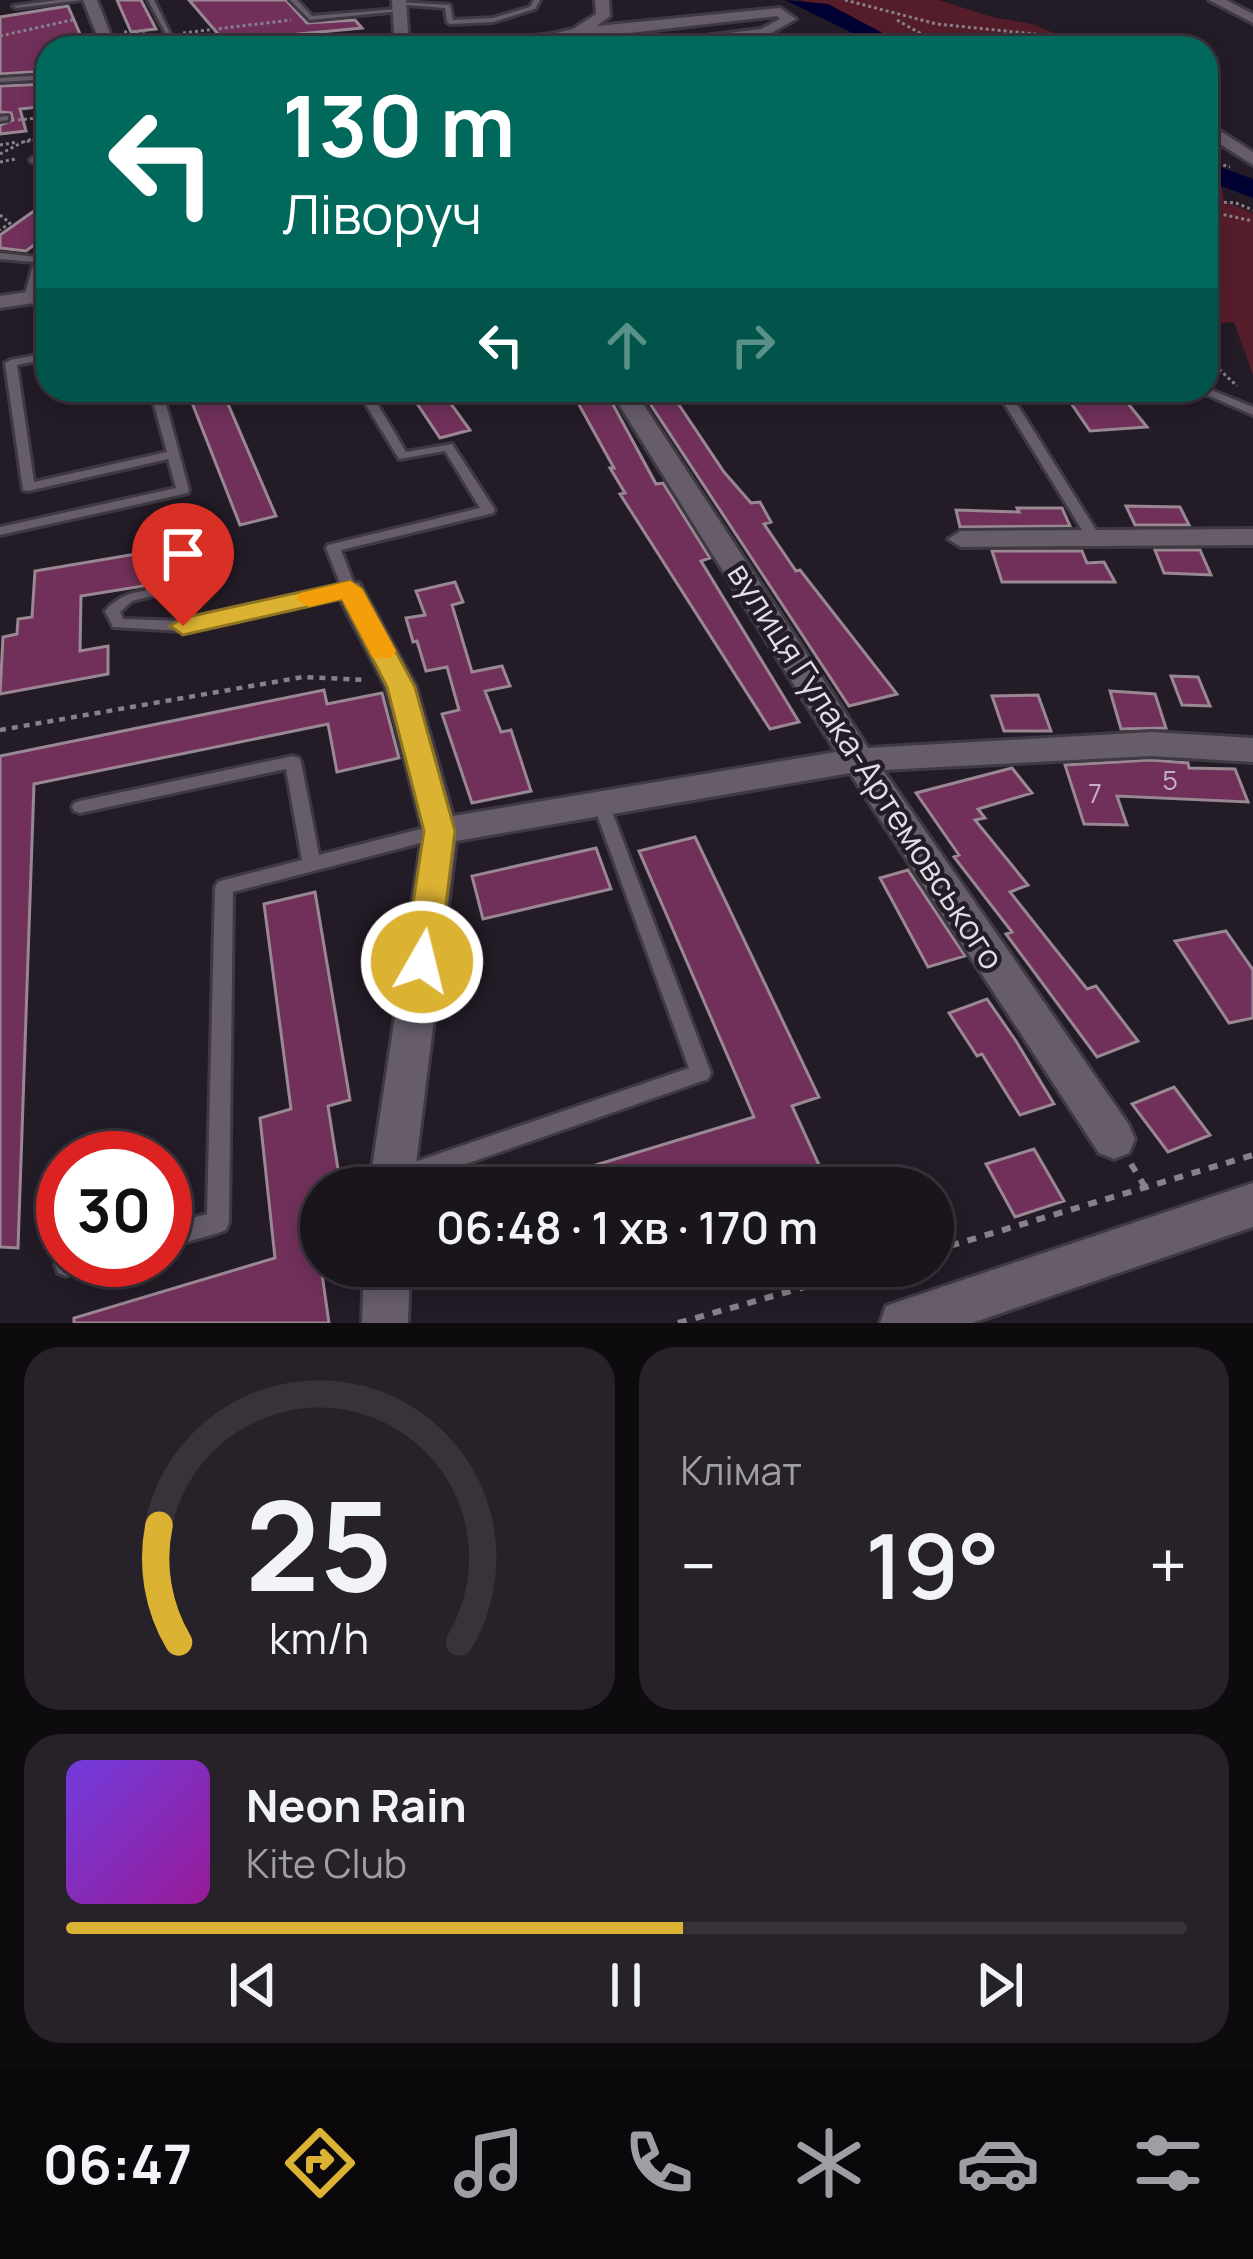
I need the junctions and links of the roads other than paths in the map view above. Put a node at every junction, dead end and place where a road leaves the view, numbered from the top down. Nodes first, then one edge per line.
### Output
1 (80, 0) edge
2 (90, 0) edge
3 (151, 0) edge
4 (293, 0) edge
5 (537, 0) edge
6 (602, 0) edge
7 (1216, 0) edge
8 (398, 5) edge
9 (16, 6) dead end
10 (1253, 19) edge
11 (167, 31) road end
12 (578, 32) junction
13 (109, 36) edge
14 (400, 36) edge
15 (540, 36) edge
16 (582, 36) edge
17 (723, 36) edge
18 (36, 77) edge
19 (0, 80) edge
20 (1218, 135) edge
21 (1253, 160) edge
22 (0, 256) edge
23 (36, 257) edge
24 (36, 296) edge
25 (0, 302) edge
26 (36, 358) edge
27 (1218, 397) edge
28 (159, 402) edge
29 (370, 402) edge
30 (630, 402) edge
31 (1009, 402) edge
32 (1253, 411) edge
33 (174, 454) junction
34 (0, 532) edge
35 (1253, 537) edge
36 (961, 538) dead end
37 (1094, 538) junction
38 (197, 557) dead end
39 (350, 589) junction
40 (1253, 750) edge
41 (860, 760) junction
42 (601, 804) junction
43 (80, 806) dead end
44 (440, 831) junction
45 (313, 864) junction
46 (1114, 1139) dead end
47 (393, 1167) edge
48 (438, 1167) edge
49 (1253, 1205) edge
50 (192, 1229) edge
51 (386, 1287) edge
52 (385, 1323) edge
53 (903, 1323) edge

1 - 9 lane
2 - 13 street
3 - 11 lane
4 - 8 lane
5 - 8 lane
6 - 12 street
7 - 10 street
8 - 14 street
12 - 15 street
12 - 16 street
12 - 17 street
18 - 19 lane
20 - 21 street
22 - 23 lane
24 - 25 street
26 - 33 lane
27 - 32 lane
28 - 33 lane
29 - 39 lane
30 - 41 street, вулиця Гулака-Артемовського
31 - 37 lane
33 - 34 lane
35 - 37 street
36 - 37 street
38 - 39 lane
39 - 44 street
40 - 41 street
41 - 42 street
41 - 46 street, вулиця Гулака-Артемовського
42 - 44 street
42 - 48 lane
43 - 45 lane
44 - 45 lane
44 - 47 street
45 - 50 lane
49 - 53 street
51 - 52 street

